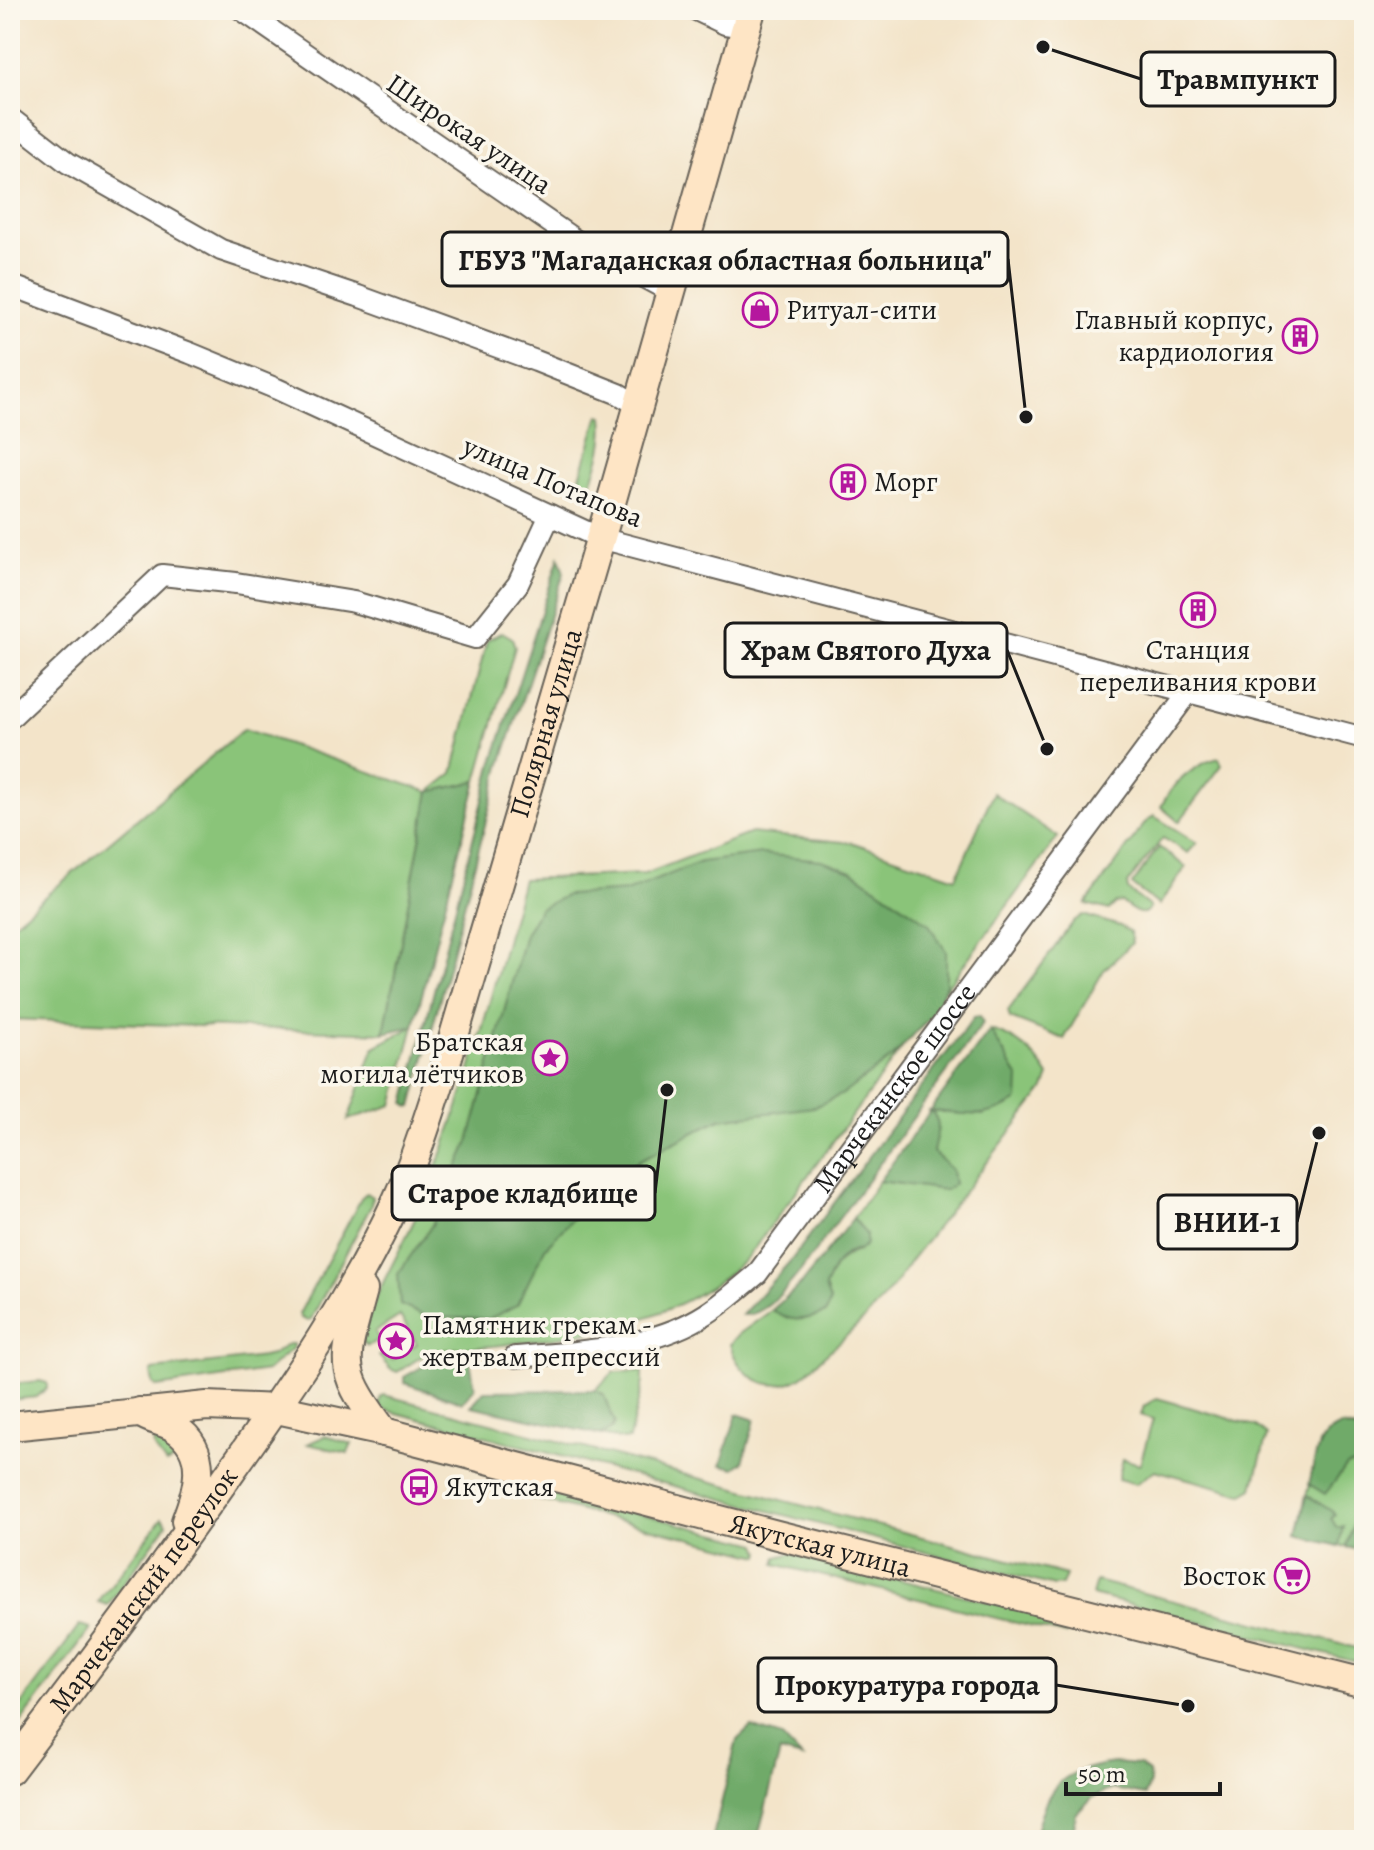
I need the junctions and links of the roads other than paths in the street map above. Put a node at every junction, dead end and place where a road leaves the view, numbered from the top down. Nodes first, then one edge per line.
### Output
1 (242, 10) edge
2 (696, 10) edge
3 (748, 19) edge
4 (10, 118) edge
5 (10, 285) edge
6 (671, 292) junction
7 (639, 406) junction
8 (550, 515) junction
9 (600, 538) junction
10 (1188, 693) junction
11 (10, 718) edge
12 (1364, 738) edge
13 (377, 1239) junction
14 (515, 1357) dead end
15 (277, 1409) junction
16 (140, 1411) junction
17 (10, 1426) edge
18 (384, 1432) junction
19 (170, 1559) junction
20 (1364, 1683) edge
21 (10, 1770) edge

1 - 6 street, Широкая улица
2 - 3 street
3 - 6 main road, Полярная улица
4 - 7 street
5 - 8 street, улица Потапова
6 - 7 main road, Полярная улица
7 - 9 main road, Полярная улица
8 - 9 street, улица Потапова
8 - 11 street
9 - 10 street, улица Потапова
9 - 13 main road, Полярная улица
10 - 12 street, улица Потапова
10 - 14 street, Марчеканское шоссе
13 - 15 main road, Полярная улица
13 - 18 main road
15 - 16 main road
15 - 18 main road, Якутская улица
15 - 19 main road, Марчеканский переулок
16 - 17 main road
16 - 19 main road
18 - 20 main road, Якутская улица
19 - 21 main road, Марчеканский переулок

